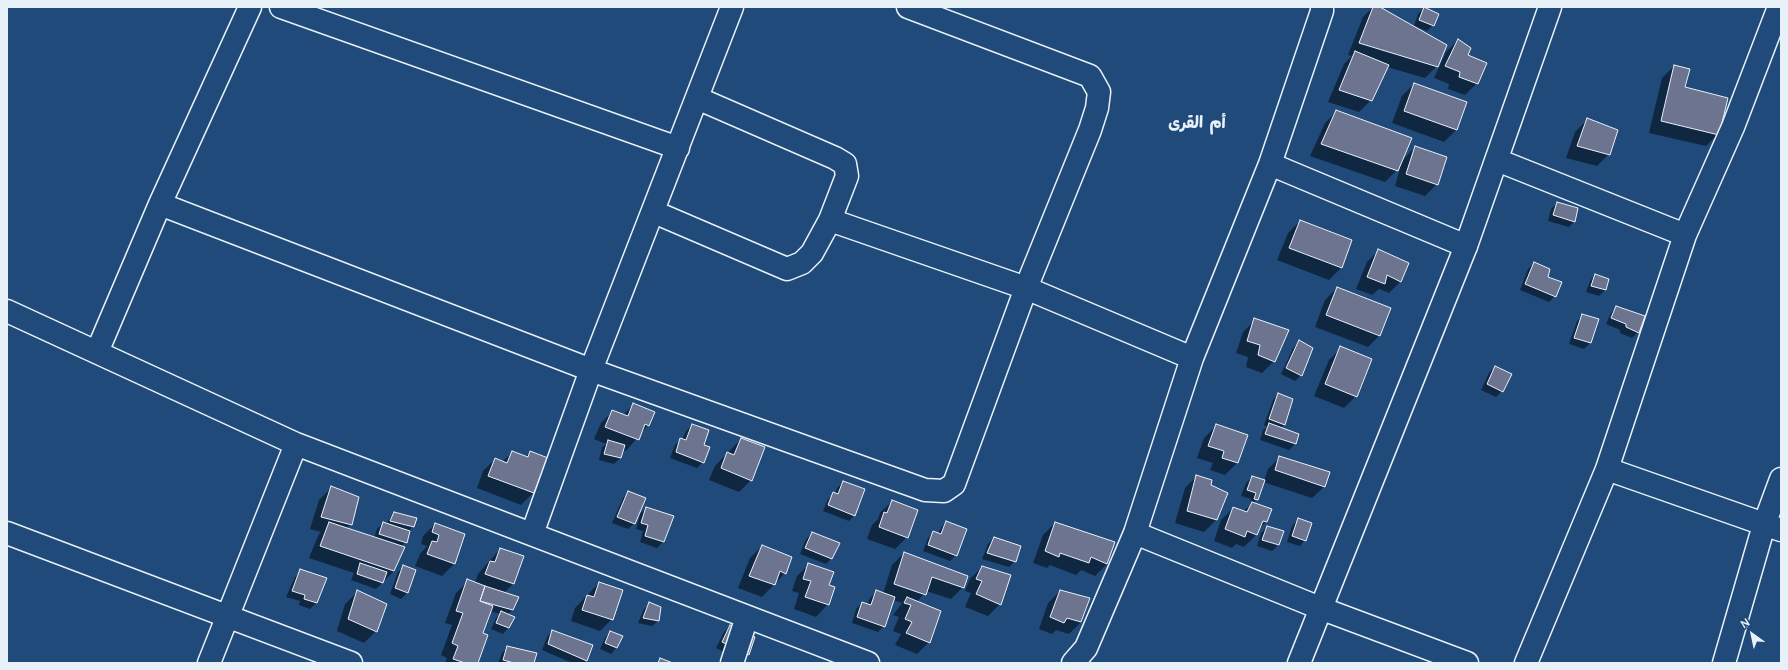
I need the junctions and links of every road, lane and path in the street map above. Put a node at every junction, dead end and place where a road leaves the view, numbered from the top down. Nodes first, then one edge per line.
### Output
1 (250, 7) edge
2 (281, 7) edge
3 (732, 7) edge
4 (908, 7) edge
5 (1322, 7) edge
6 (1550, 7) edge
7 (1779, 7) edge
8 (697, 98) junction
9 (678, 148) junction
10 (1497, 160) junction
11 (1270, 164) junction
12 (160, 204) junction
13 (654, 212) junction
14 (830, 220) junction
15 (1685, 236) junction
16 (1466, 246) junction
17 (1026, 288) junction
18 (7, 311) edge
19 (97, 352) junction
20 (1192, 358) junction
21 (591, 370) junction
22 (296, 444) junction
23 (1607, 469) junction
24 (1781, 479) edge
25 (1773, 527) edge
26 (7, 533) edge
27 (1135, 533) junction
28 (532, 534) junction
29 (1320, 608) junction
30 (228, 616) junction
31 (747, 617) junction
32 (209, 663) edge
33 (351, 663) edge
34 (732, 663) edge
35 (868, 663) edge
36 (1073, 663) edge
37 (1299, 663) edge
38 (1466, 663) edge
39 (1526, 663) edge
40 (1724, 663) edge

1 - 12 street
2 - 9 street
3 - 8 street
4 - 17 street
5 - 11 street
6 - 10 street
7 - 15 street
8 - 9 street
8 - 14 street
9 - 13 street
10 - 15 street
10 - 16 street
11 - 16 street
11 - 20 street
12 - 19 street
12 - 21 street
13 - 14 street
13 - 21 street
14 - 17 street
15 - 23 street
16 - 29 street
17 - 20 street
17 - 21 street
18 - 19 street
19 - 22 street
20 - 27 street
21 - 28 street
22 - 28 street
22 - 30 street
23 - 25 street
23 - 39 street
24 - 25 street
25 - 40 street
26 - 30 street
27 - 29 street
27 - 36 street
28 - 31 street
29 - 37 street
29 - 38 street
30 - 32 street
30 - 33 street
31 - 34 street
31 - 35 street

